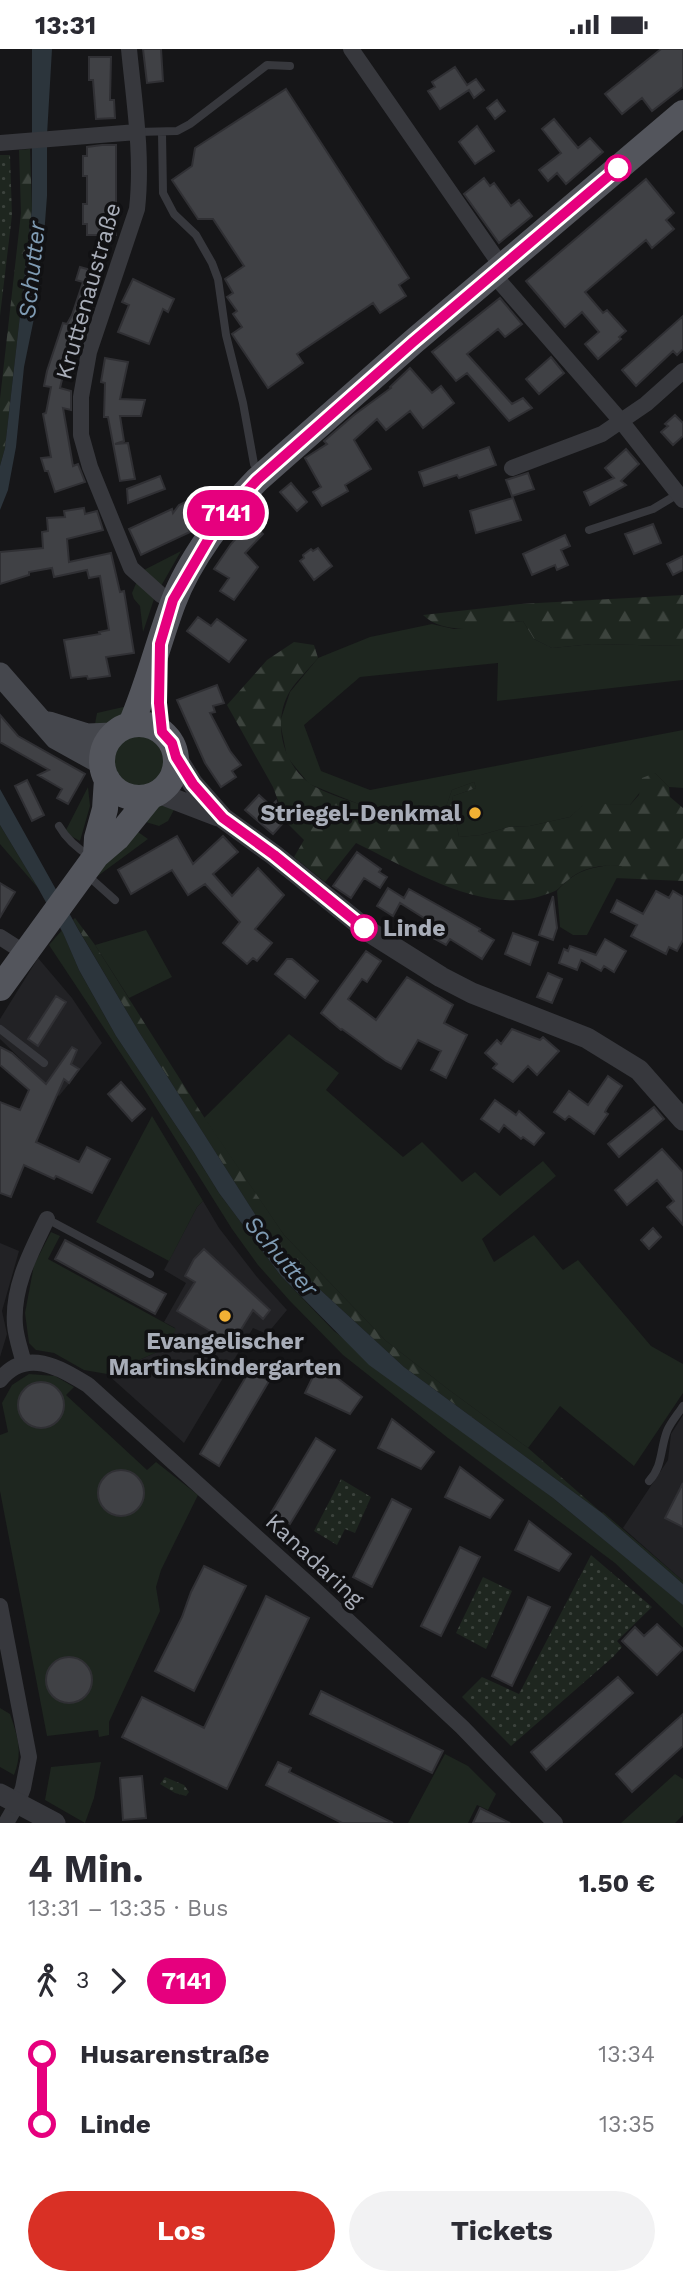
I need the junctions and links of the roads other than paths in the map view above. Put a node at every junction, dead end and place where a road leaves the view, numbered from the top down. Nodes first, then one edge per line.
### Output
1 (129, 49) edge
2 (351, 49) edge
3 (290, 66) dead end
4 (683, 113) edge
5 (136, 132) junction
6 (162, 133) junction
7 (0, 143) edge
8 (497, 271) junction
9 (683, 371) edge
10 (621, 421) junction
11 (254, 464) dead end
12 (512, 468) dead end
13 (680, 497) edge
14 (589, 530) dead end
15 (173, 600) junction
16 (160, 644) junction
17 (0, 674) edge
18 (39, 719) junction
19 (122, 729) junction
20 (162, 732) junction
21 (176, 757) junction
22 (105, 772) junction
23 (154, 794) junction
24 (223, 818) junction
25 (59, 827) dead end
26 (89, 867) junction
27 (115, 900) dead end
28 (0, 937) edge
29 (25, 953) junction
30 (0, 988) edge
31 (0, 1029) edge
32 (44, 1063) dead end
33 (683, 1120) edge
34 (47, 1219) joint
35 (150, 1274) dead end
36 (24, 1364) junction
37 (0, 1380) edge
38 (683, 1406) edge
39 (649, 1481) dead end
40 (0, 1606) edge
41 (8, 1799) edge
42 (6, 1823) edge
43 (55, 1823) edge
44 (555, 1823) edge

1 - 5 street, Kruttenaustraße
2 - 8 street
3 - 6 lane
4 - 8 main road
5 - 6 lane
5 - 7 street
5 - 15 street, Kruttenaustraße
6 - 11 lane
8 - 10 street
8 - 15 main road
9 - 10 street
10 - 12 street
10 - 13 street
13 - 14 lane
15 - 16 main road
16 - 19 main road
16 - 20 main road
17 - 18 main road
18 - 19 main road
18 - 22 main road
19 - 20 main road
19 - 22 main road
20 - 21 main road
21 - 23 main road
21 - 24 street
22 - 23 main road
22 - 26 main road
23 - 24 street
23 - 26 main road
24 - 33 street
25 - 26 lane
26 - 27 lane
26 - 29 main road
28 - 29 street
29 - 30 main road
31 - 32 lane
34 - 35 lane
34 - 36 street
36 - 37 street
36 - 44 street, Kanadaring
38 - 39 lane
40 - 41 street
41 - 42 street
41 - 43 street

